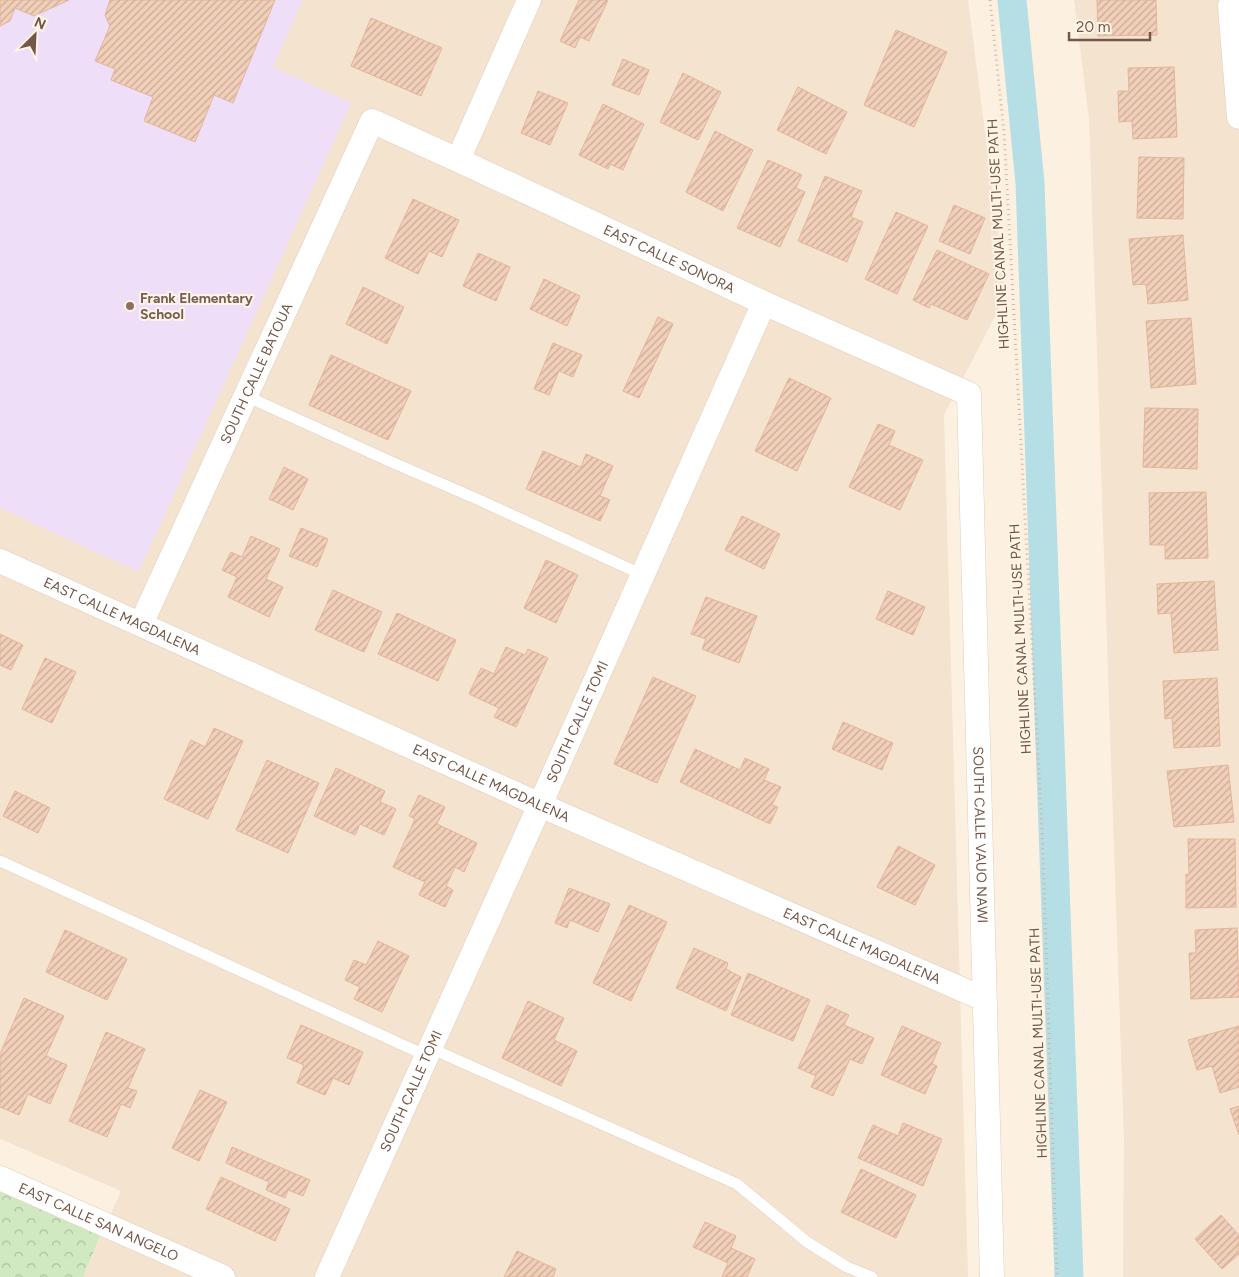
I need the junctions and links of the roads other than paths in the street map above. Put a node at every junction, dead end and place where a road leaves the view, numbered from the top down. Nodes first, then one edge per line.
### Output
1 (529, 0) edge
2 (1239, 3) edge
3 (1239, 117) edge
4 (372, 121) joint
5 (458, 160) junction
6 (764, 303) junction
7 (969, 394) joint
8 (246, 396) junction
9 (0, 561) edge
10 (643, 575) junction
11 (141, 624) junction
12 (540, 806) junction
13 (0, 861) edge
14 (984, 999) junction
15 (429, 1052) junction
16 (0, 1178) edge
17 (223, 1277) edge
18 (327, 1277) edge
19 (872, 1277) edge
20 (992, 1277) edge

1 - 5 street
2 - 3 street
4 - 5 street, EAST CALLE SONORA
4 - 8 street, SOUTH CALLE BATOUA
5 - 6 street, EAST CALLE SONORA
6 - 7 street, EAST CALLE SONORA
6 - 10 street, SOUTH CALLE TOMI
7 - 14 street, SOUTH CALLE VAUO NAWI
8 - 10 lane
8 - 11 street, SOUTH CALLE BATOUA
9 - 11 street, EAST CALLE MAGDALENA
10 - 12 street, SOUTH CALLE TOMI
11 - 12 street, EAST CALLE MAGDALENA
12 - 14 street, EAST CALLE MAGDALENA
12 - 15 street, SOUTH CALLE TOMI
13 - 15 lane
14 - 20 street, SOUTH CALLE VAUO NAWI
15 - 18 street, SOUTH CALLE TOMI
15 - 19 lane
16 - 17 street, EAST CALLE SAN ANGELO

